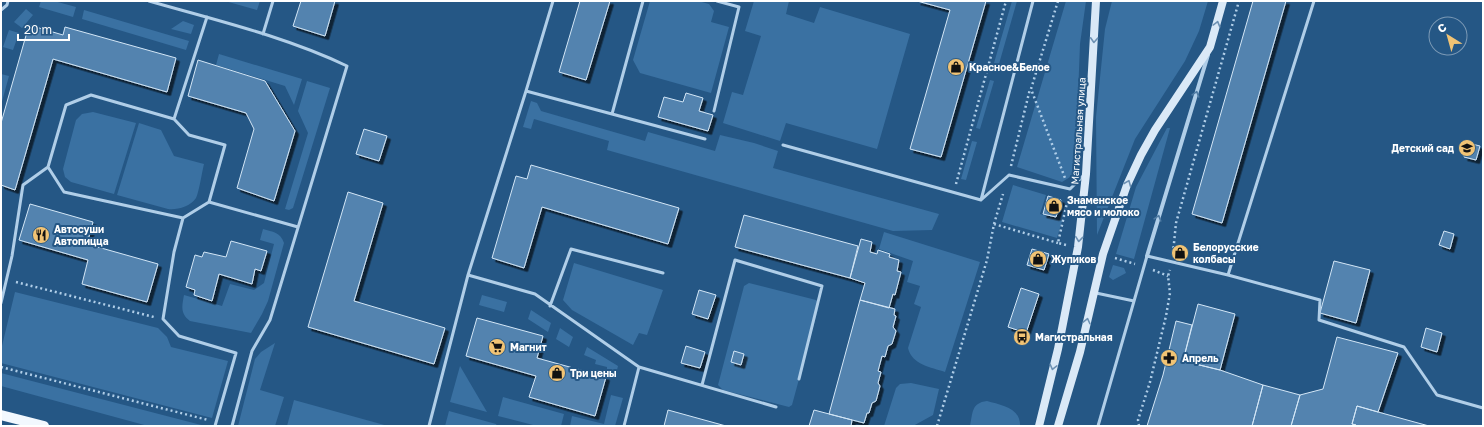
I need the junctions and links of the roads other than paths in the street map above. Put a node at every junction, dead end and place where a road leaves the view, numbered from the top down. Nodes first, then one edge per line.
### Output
1 (8, 1) edge
2 (149, 1) edge
3 (273, 1) edge
4 (553, 1) edge
5 (643, 1) edge
6 (717, 1) edge
7 (1033, 1) edge
8 (1096, 1) edge
9 (1223, 1) edge
10 (1314, 1) edge
11 (1, 10) edge
12 (207, 17) junction
13 (263, 34) junction
14 (1210, 47) junction
15 (526, 91) junction
16 (714, 111) dead end
17 (612, 114) junction
18 (174, 119) junction
19 (705, 139) dead end
20 (783, 145) dead end
21 (48, 167) junction
22 (1086, 174) junction
23 (981, 200) junction
24 (209, 202) junction
25 (183, 218) junction
26 (298, 227) junction
27 (1147, 256) junction
28 (663, 273) dead end
29 (468, 275) junction
30 (1228, 275) junction
31 (1094, 292) junction
32 (1134, 302) junction
33 (1, 303) edge
34 (550, 306) junction
35 (639, 367) junction
36 (799, 379) dead end
37 (702, 385) junction
38 (776, 407) dead end
39 (1483, 408) edge
40 (1, 415) edge
41 (216, 424) edge
42 (44, 426) edge
43 (232, 426) edge
44 (429, 426) edge
45 (624, 426) edge
46 (1039, 426) edge
47 (1058, 426) edge
48 (1098, 426) edge

1 - 11 lane
2 - 12 lane
3 - 13 lane
4 - 15 lane
5 - 17 lane
6 - 16 lane
7 - 23 lane
8 -> 22 main road, Магистральная улица
14 -> 9 main road
10 - 30 lane
12 - 13 lane
12 - 18 lane
13 - 26 lane
27 -> 14 street
31 -> 14 main road
15 - 17 lane
15 - 29 lane
17 - 19 lane
18 - 21 lane
18 - 24 lane
20 - 23 lane
21 - 25 lane
21 - 33 lane
22 - 23 lane
22 -> 46 main road, Магистральная улица
24 - 25 lane
24 - 26 lane
25 - 41 lane
26 - 43 lane
27 - 30 lane
27 - 32 lane
28 - 34 lane
29 - 34 lane
29 - 44 lane
30 - 39 lane
31 - 32 lane
47 -> 31 main road
32 - 48 lane
34 - 35 lane
35 - 37 lane
35 - 45 lane
36 - 37 lane
37 - 38 lane
40 - 42 main road

